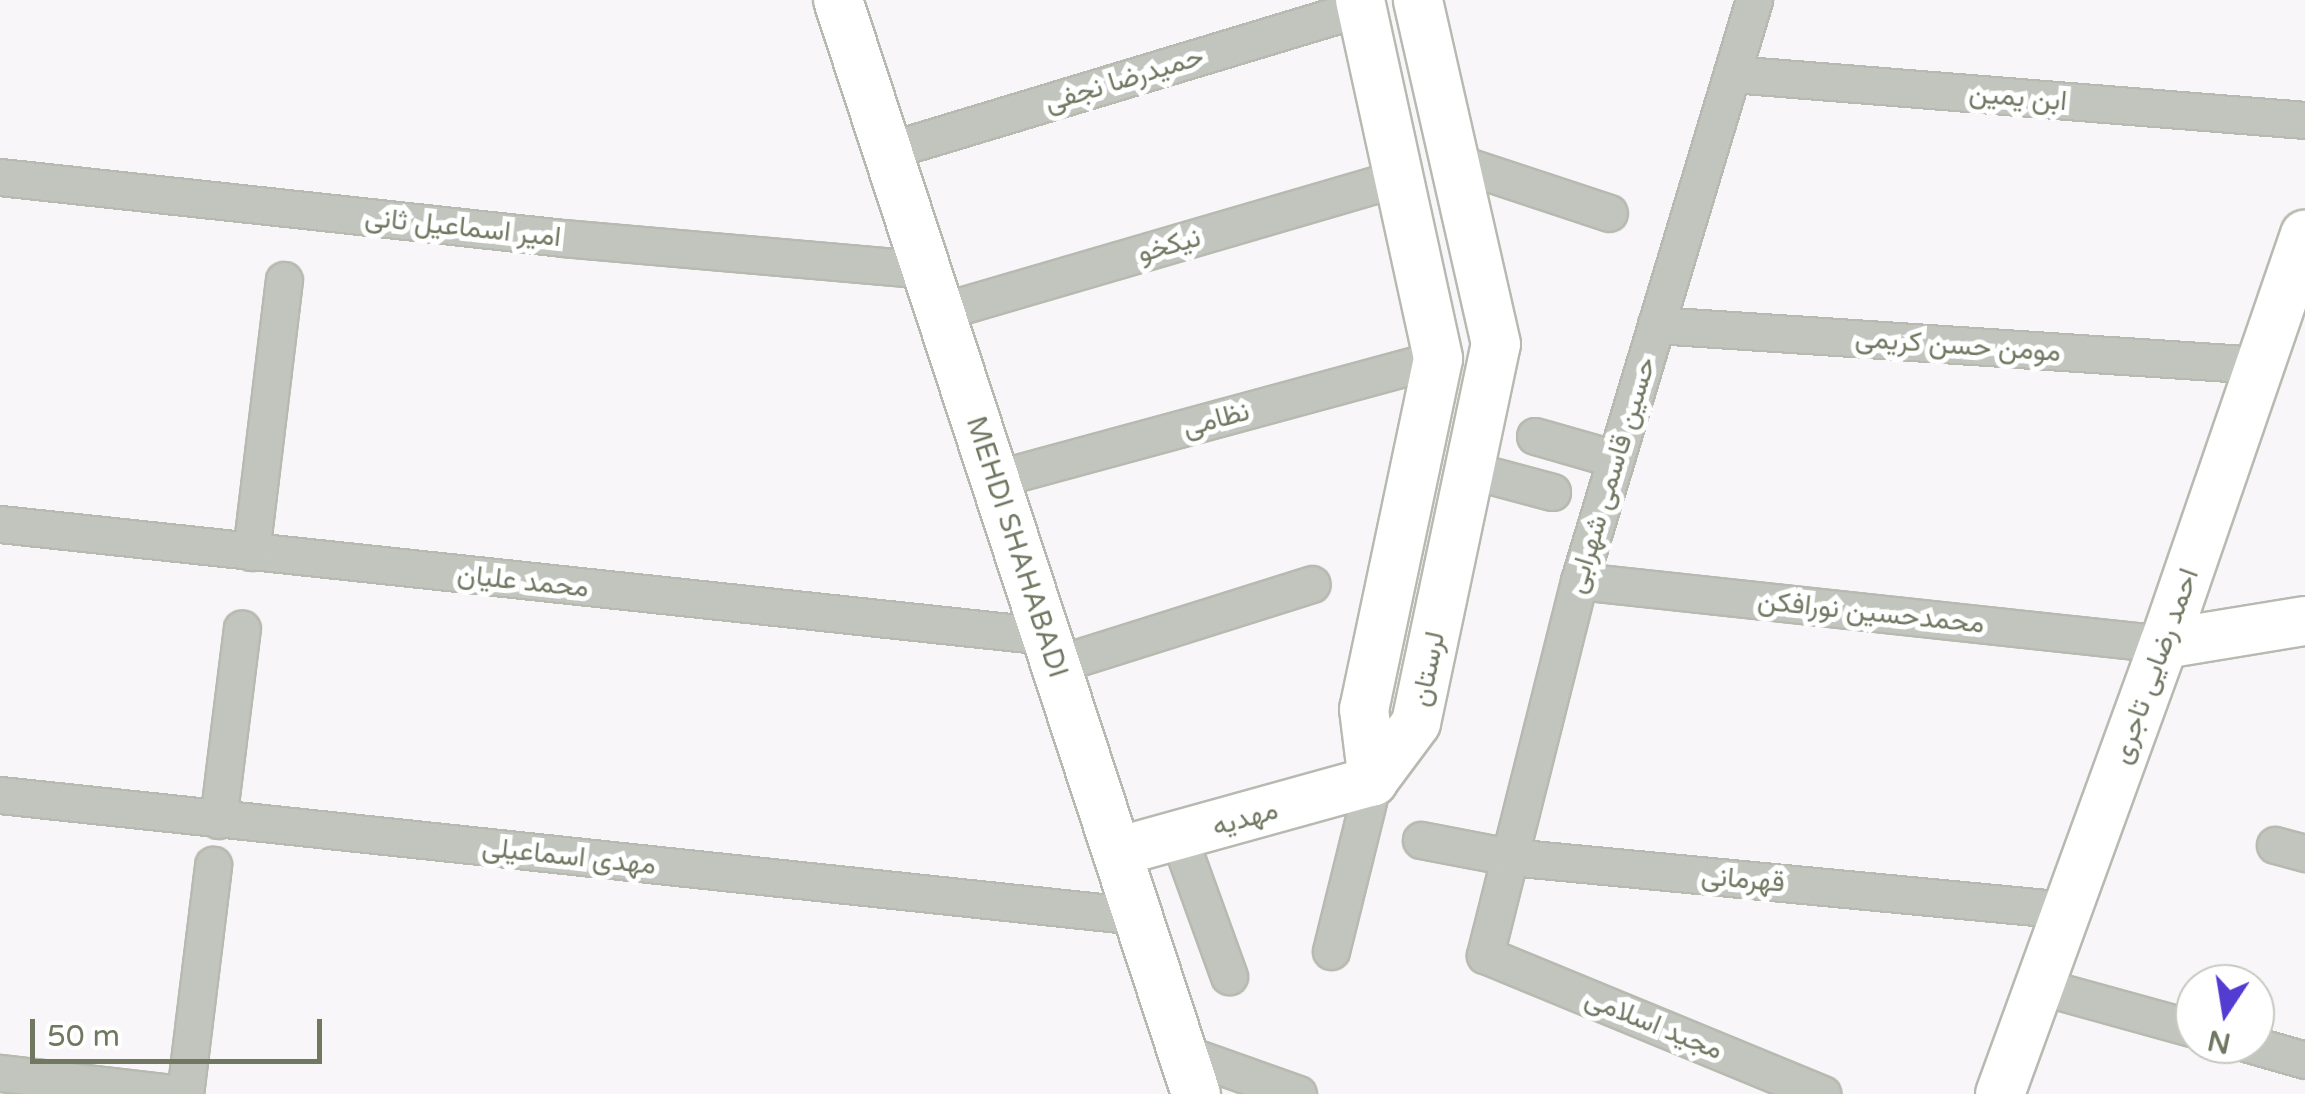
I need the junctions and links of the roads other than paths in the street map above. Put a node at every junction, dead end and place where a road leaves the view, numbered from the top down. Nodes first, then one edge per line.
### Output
1 (838, 0) edge
2 (1418, 0) edge
3 (1754, 0) edge
4 (1370, 3) edge
5 (1732, 74) junction
6 (2305, 120) edge
7 (887, 151) junction
8 (1455, 162) junction
9 (0, 177) edge
10 (1398, 178) junction
11 (1608, 213) dead end
12 (2305, 235) edge
13 (284, 280) dead end
14 (933, 291) junction
15 (1656, 325) junction
16 (1496, 344) junction
17 (1438, 359) junction
18 (2260, 365) junction
19 (1535, 436) dead end
20 (1616, 459) junction
21 (1470, 470) junction
22 (994, 479) junction
23 (1552, 492) dead end
24 (0, 524) edge
25 (251, 552) junction
26 (1578, 581) junction
27 (1312, 584) dead end
28 (2305, 621) edge
29 (242, 628) dead end
30 (2164, 644) junction
31 (1051, 650) junction
32 (1373, 781) junction
33 (0, 796) edge
34 (218, 820) junction
35 (1180, 838) junction
36 (1421, 840) dead end
37 (1117, 852) junction
38 (1510, 856) junction
39 (213, 865) dead end
40 (2067, 910) junction
41 (1138, 916) junction
42 (1332, 951) dead end
43 (1485, 955) joint
44 (1229, 976) dead end
45 (2039, 986) junction
46 (2175, 1023) edge
47 (2275, 1051) edge
48 (2305, 1060) edge
49 (0, 1073) edge
50 (1189, 1074) edge
51 (184, 1094) edge
52 (1298, 1094) edge
53 (1823, 1094) edge
54 (2000, 1094) edge

1 - 7 main road, MEHDI SHAHABADI
2 - 8 main road, لرستان
3 - 5 street, حسین قاسمی شهرابی
4 - 7 street, حمیدرضا نجفی
4 - 10 main road, لرستان
5 - 6 street, ابن یمین
5 - 15 street, حسین قاسمی شهرابی
7 - 14 main road, MEHDI SHAHABADI
8 - 11 street
8 - 16 main road, لرستان
9 - 14 street, امیر اسماعیل ثانی
10 - 14 street, نیکخو
10 - 17 main road, لرستان
12 - 18 main road, احمد رضایی تاجری
13 - 25 street
14 - 22 main road, MEHDI SHAHABADI
15 - 18 street, مومن حسن کریمی
15 - 20 street, حسین قاسمی شهرابی
16 - 17 main road
16 - 21 main road, لرستان
17 - 22 street, نظامی
17 - 32 main road, لرستان
18 - 30 main road, احمد رضایی تاجری
19 - 20 street
20 - 26 street, حسین قاسمی شهرابی
21 - 23 street
21 - 32 main road, لرستان
22 - 31 main road, MEHDI SHAHABADI
24 - 25 street, محمد علیان
25 - 31 street, محمد علیان
26 - 30 street, محمدحسین نورافکن
26 - 38 street, حسین قاسمی شهرابی
27 - 31 street
28 - 30 main road
29 - 34 street
30 - 40 main road, احمد رضایی تاجری
31 - 37 main road, MEHDI SHAHABADI
32 - 35 main road, مهدیه
32 - 42 street
33 - 34 street, مهدی اسماعیلی
34 - 41 street, مهدی اسماعیلی
35 - 37 main road, مهدیه
35 - 44 street
36 - 38 street, قهرمانی
37 - 41 main road, MEHDI SHAHABADI
38 - 40 street, قهرمانی
38 - 43 street, حسین قاسمی شهرابی
39 - 51 street
40 - 45 main road, احمد رضایی تاجری
41 - 50 main road, MEHDI SHAHABADI
43 - 53 street, مجید اسلامی
45 - 46 street
45 - 54 main road, احمد رضایی تاجری
47 - 48 street
49 - 51 street
50 - 52 street

